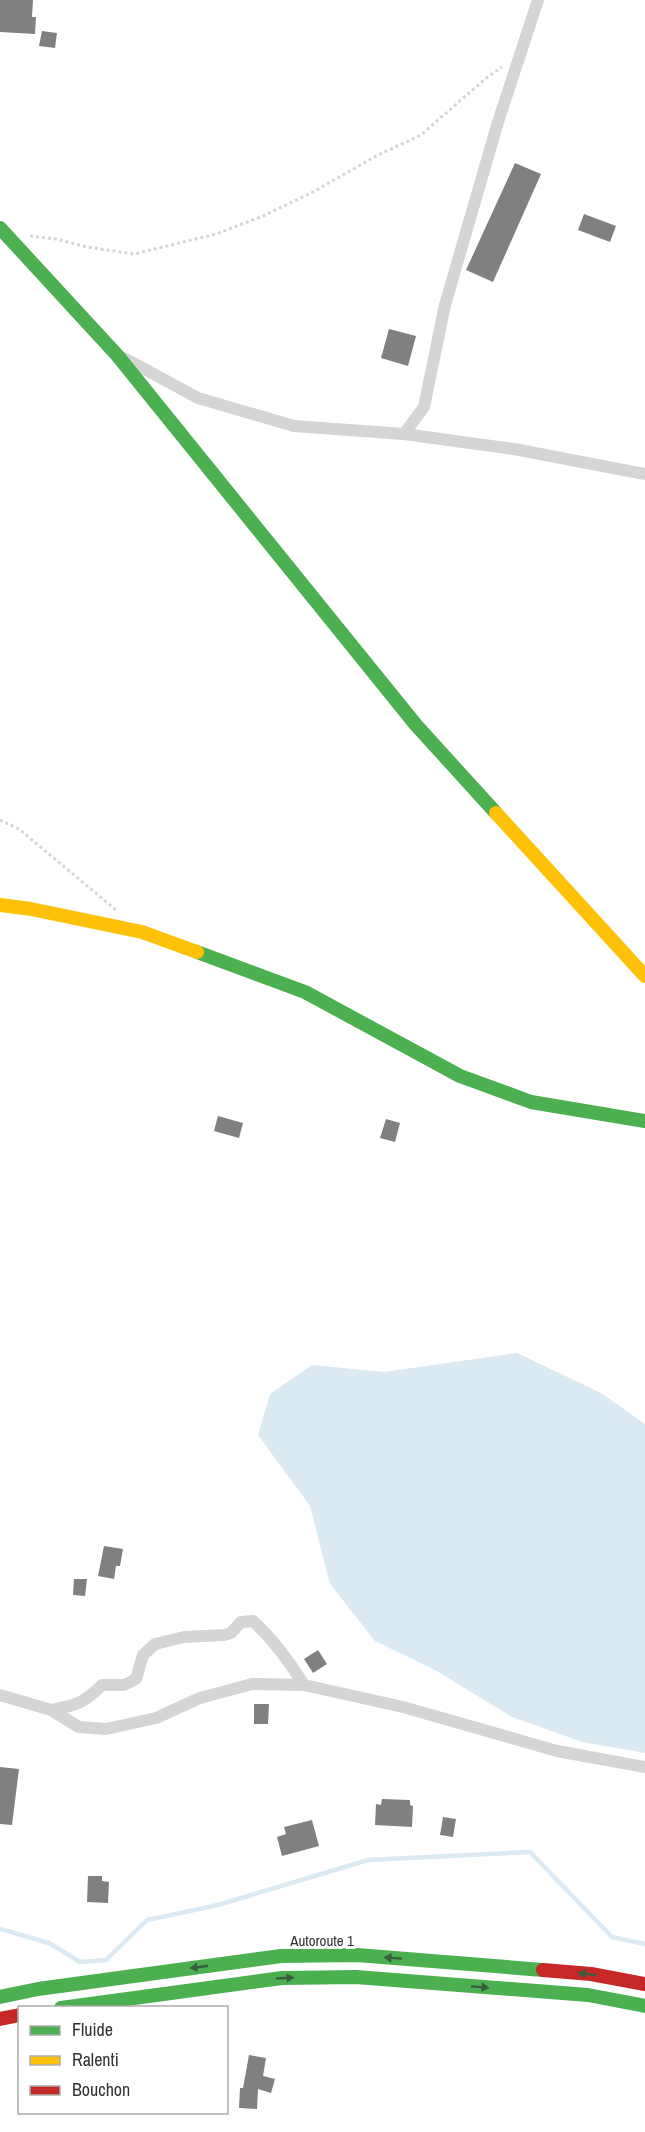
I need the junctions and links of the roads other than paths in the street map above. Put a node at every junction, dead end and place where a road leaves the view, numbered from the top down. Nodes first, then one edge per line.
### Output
1 (538, 0) edge
2 (2, 231) edge
3 (117, 355) junction
4 (404, 434) junction
5 (645, 474) edge
6 (0, 905) edge
7 (645, 976) edge
8 (645, 1121) edge
9 (304, 1685) junction
10 (0, 1695) edge
11 (51, 1710) junction
12 (645, 1767) edge
13 (645, 1984) edge
14 (0, 1997) edge
15 (69, 2006) edge
16 (645, 2006) edge
17 (18, 2015) edge
18 (0, 2019) edge

1 - 4 street
2 - 3 street
3 - 4 street
3 - 7 street
4 - 5 street
6 - 8 street
9 - 11 street
9 - 11 street
9 - 12 street
10 - 11 street
13 -> 14 street, Autoroute 1
15 -> 16 street
17 - 18 street

